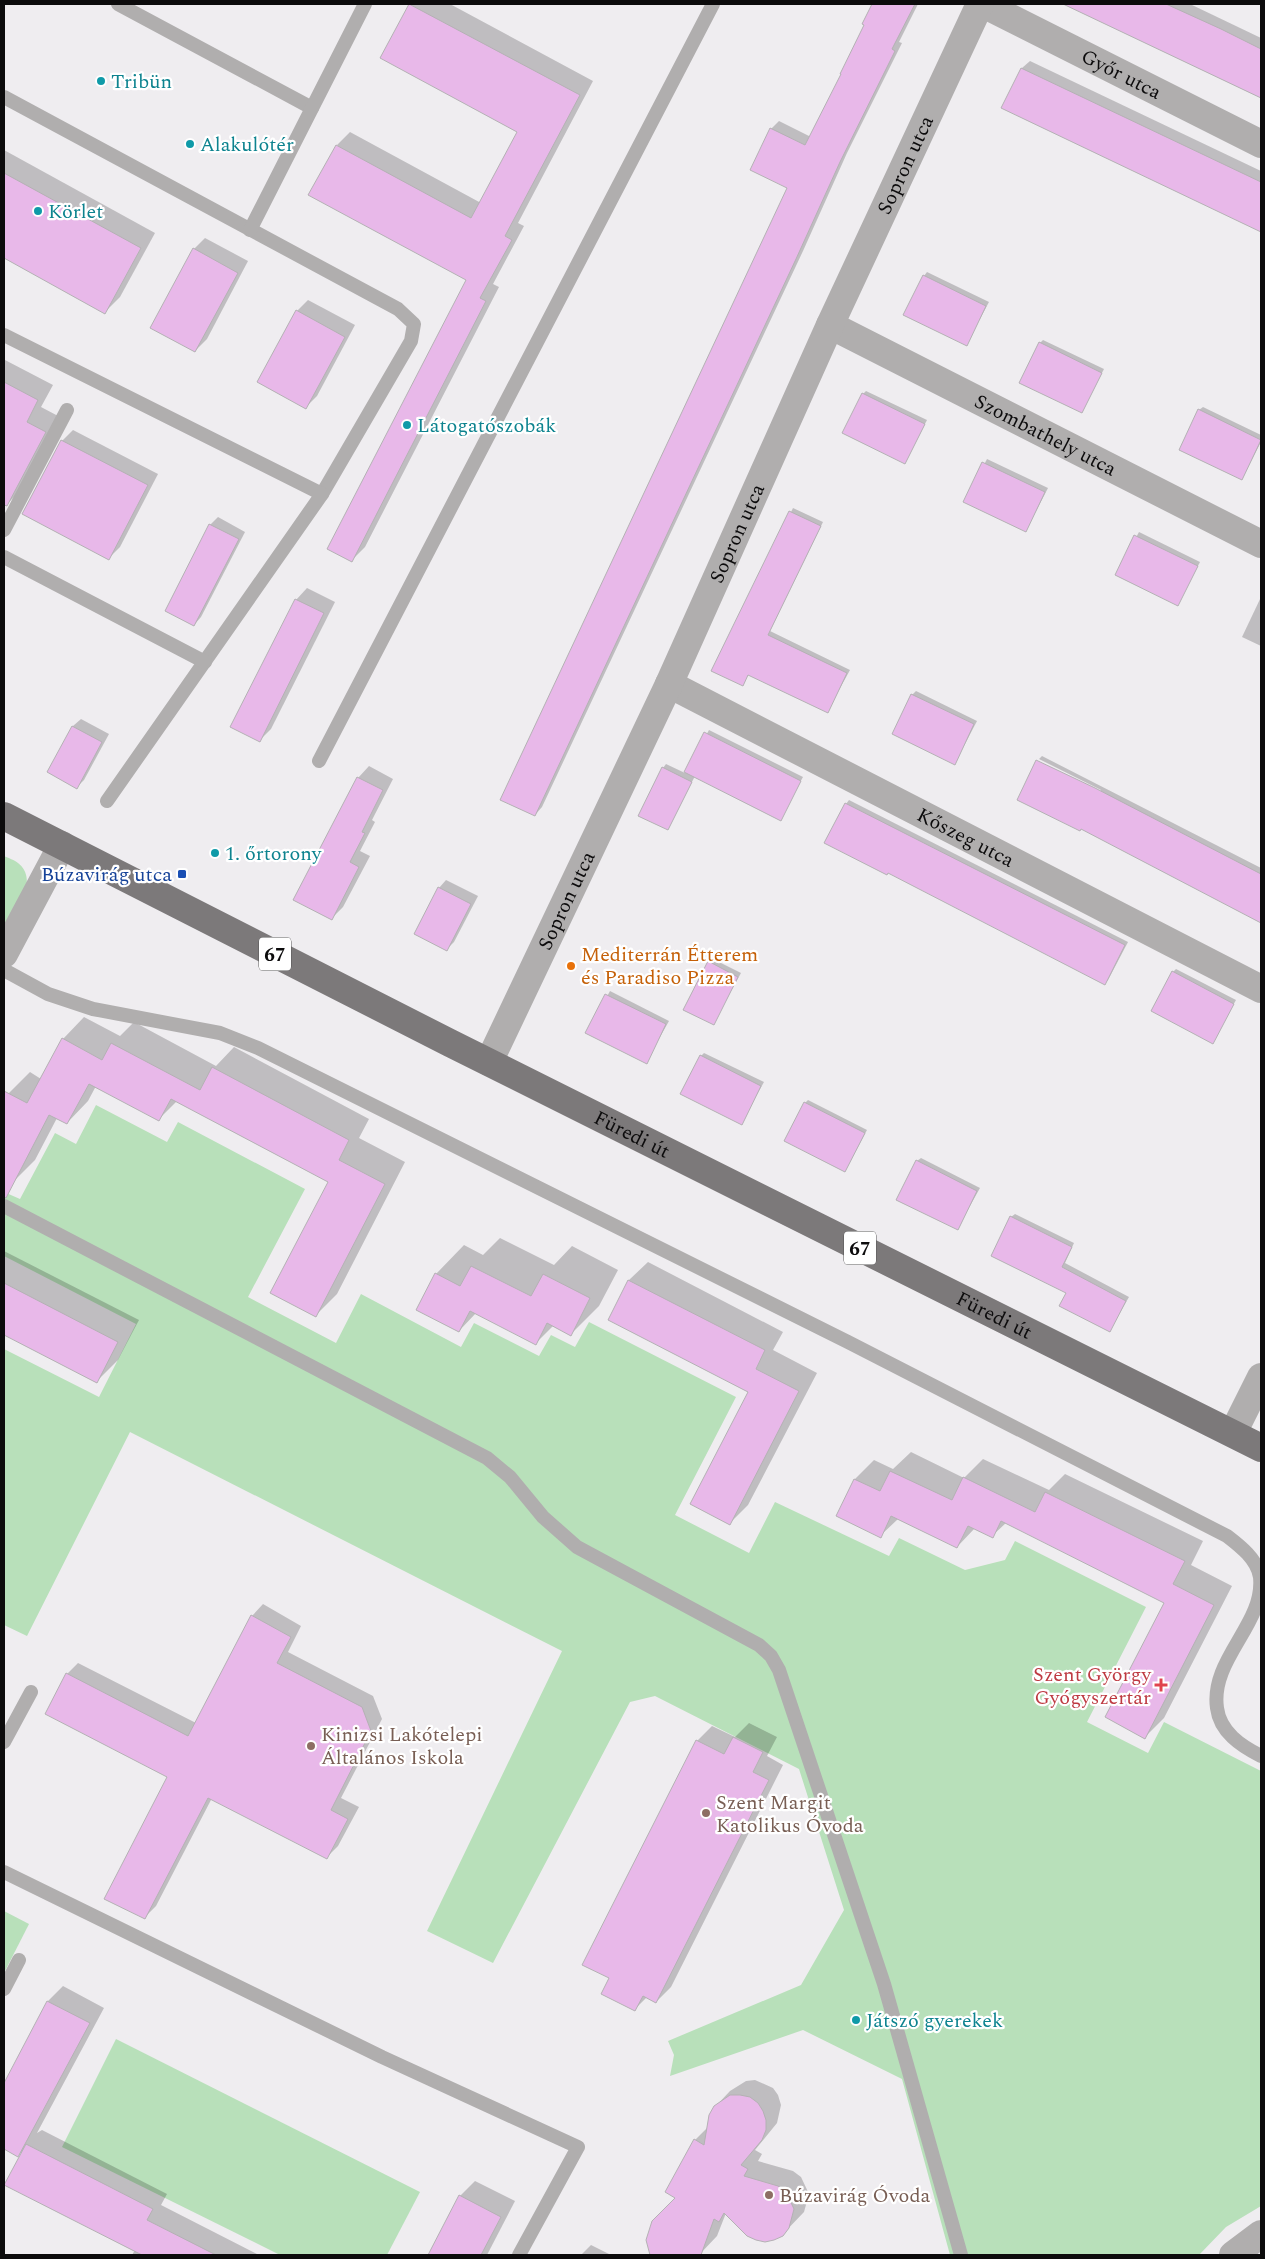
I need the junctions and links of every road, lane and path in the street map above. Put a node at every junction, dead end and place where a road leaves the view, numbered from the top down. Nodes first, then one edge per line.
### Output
1 (118, 4) edge
2 (365, 4) edge
3 (713, 4) edge
4 (982, 4) edge
5 (4, 97) edge
6 (312, 108) junction
7 (1261, 144) edge
8 (250, 230) junction
9 (830, 325) junction
10 (4, 334) edge
11 (67, 410) dead end
12 (322, 494) junction
13 (4, 530) edge
14 (1261, 544) edge
15 (4, 557) edge
16 (205, 662) junction
17 (669, 684) junction
18 (319, 761) dead end
19 (107, 801) dead end
20 (4, 816) edge
21 (62, 845) junction
22 (4, 954) edge
23 (4, 970) edge
24 (1261, 989) edge
25 (489, 1062) junction
26 (4, 1206) edge
27 (1261, 1377) edge
28 (1232, 1433) junction
29 (1261, 1448) edge
30 (31, 1692) dead end
31 (4, 1742) edge
32 (1261, 1756) edge
33 (4, 1872) edge
34 (19, 1960) dead end
35 (4, 1989) edge
36 (1261, 2234) edge
37 (519, 2255) edge
38 (961, 2255) edge
39 (1233, 2255) edge

1 - 6 lane
2 - 6 lane
3 - 18 lane
4 - 7 street, Győr utca
4 - 9 street, Sopron utca
5 - 8 lane
6 - 8 lane
8 - 12 lane
9 - 14 street, Szombathely utca
9 - 17 street, Sopron utca
10 - 12 lane
11 - 13 lane
12 - 16 lane
15 - 16 lane
16 - 19 lane
17 - 24 street, Kőszeg utca
17 - 25 street, Sopron utca
20 - 21 main road, Füredi út / 67
21 - 22 street
21 - 25 main road, Füredi út / 67
23 - 32 lane
25 - 28 main road, Füredi út / 67
26 - 38 lane
27 - 28 street
28 - 29 main road, Füredi út / 67
30 - 31 lane
33 - 37 lane
34 - 35 lane
36 - 39 street

